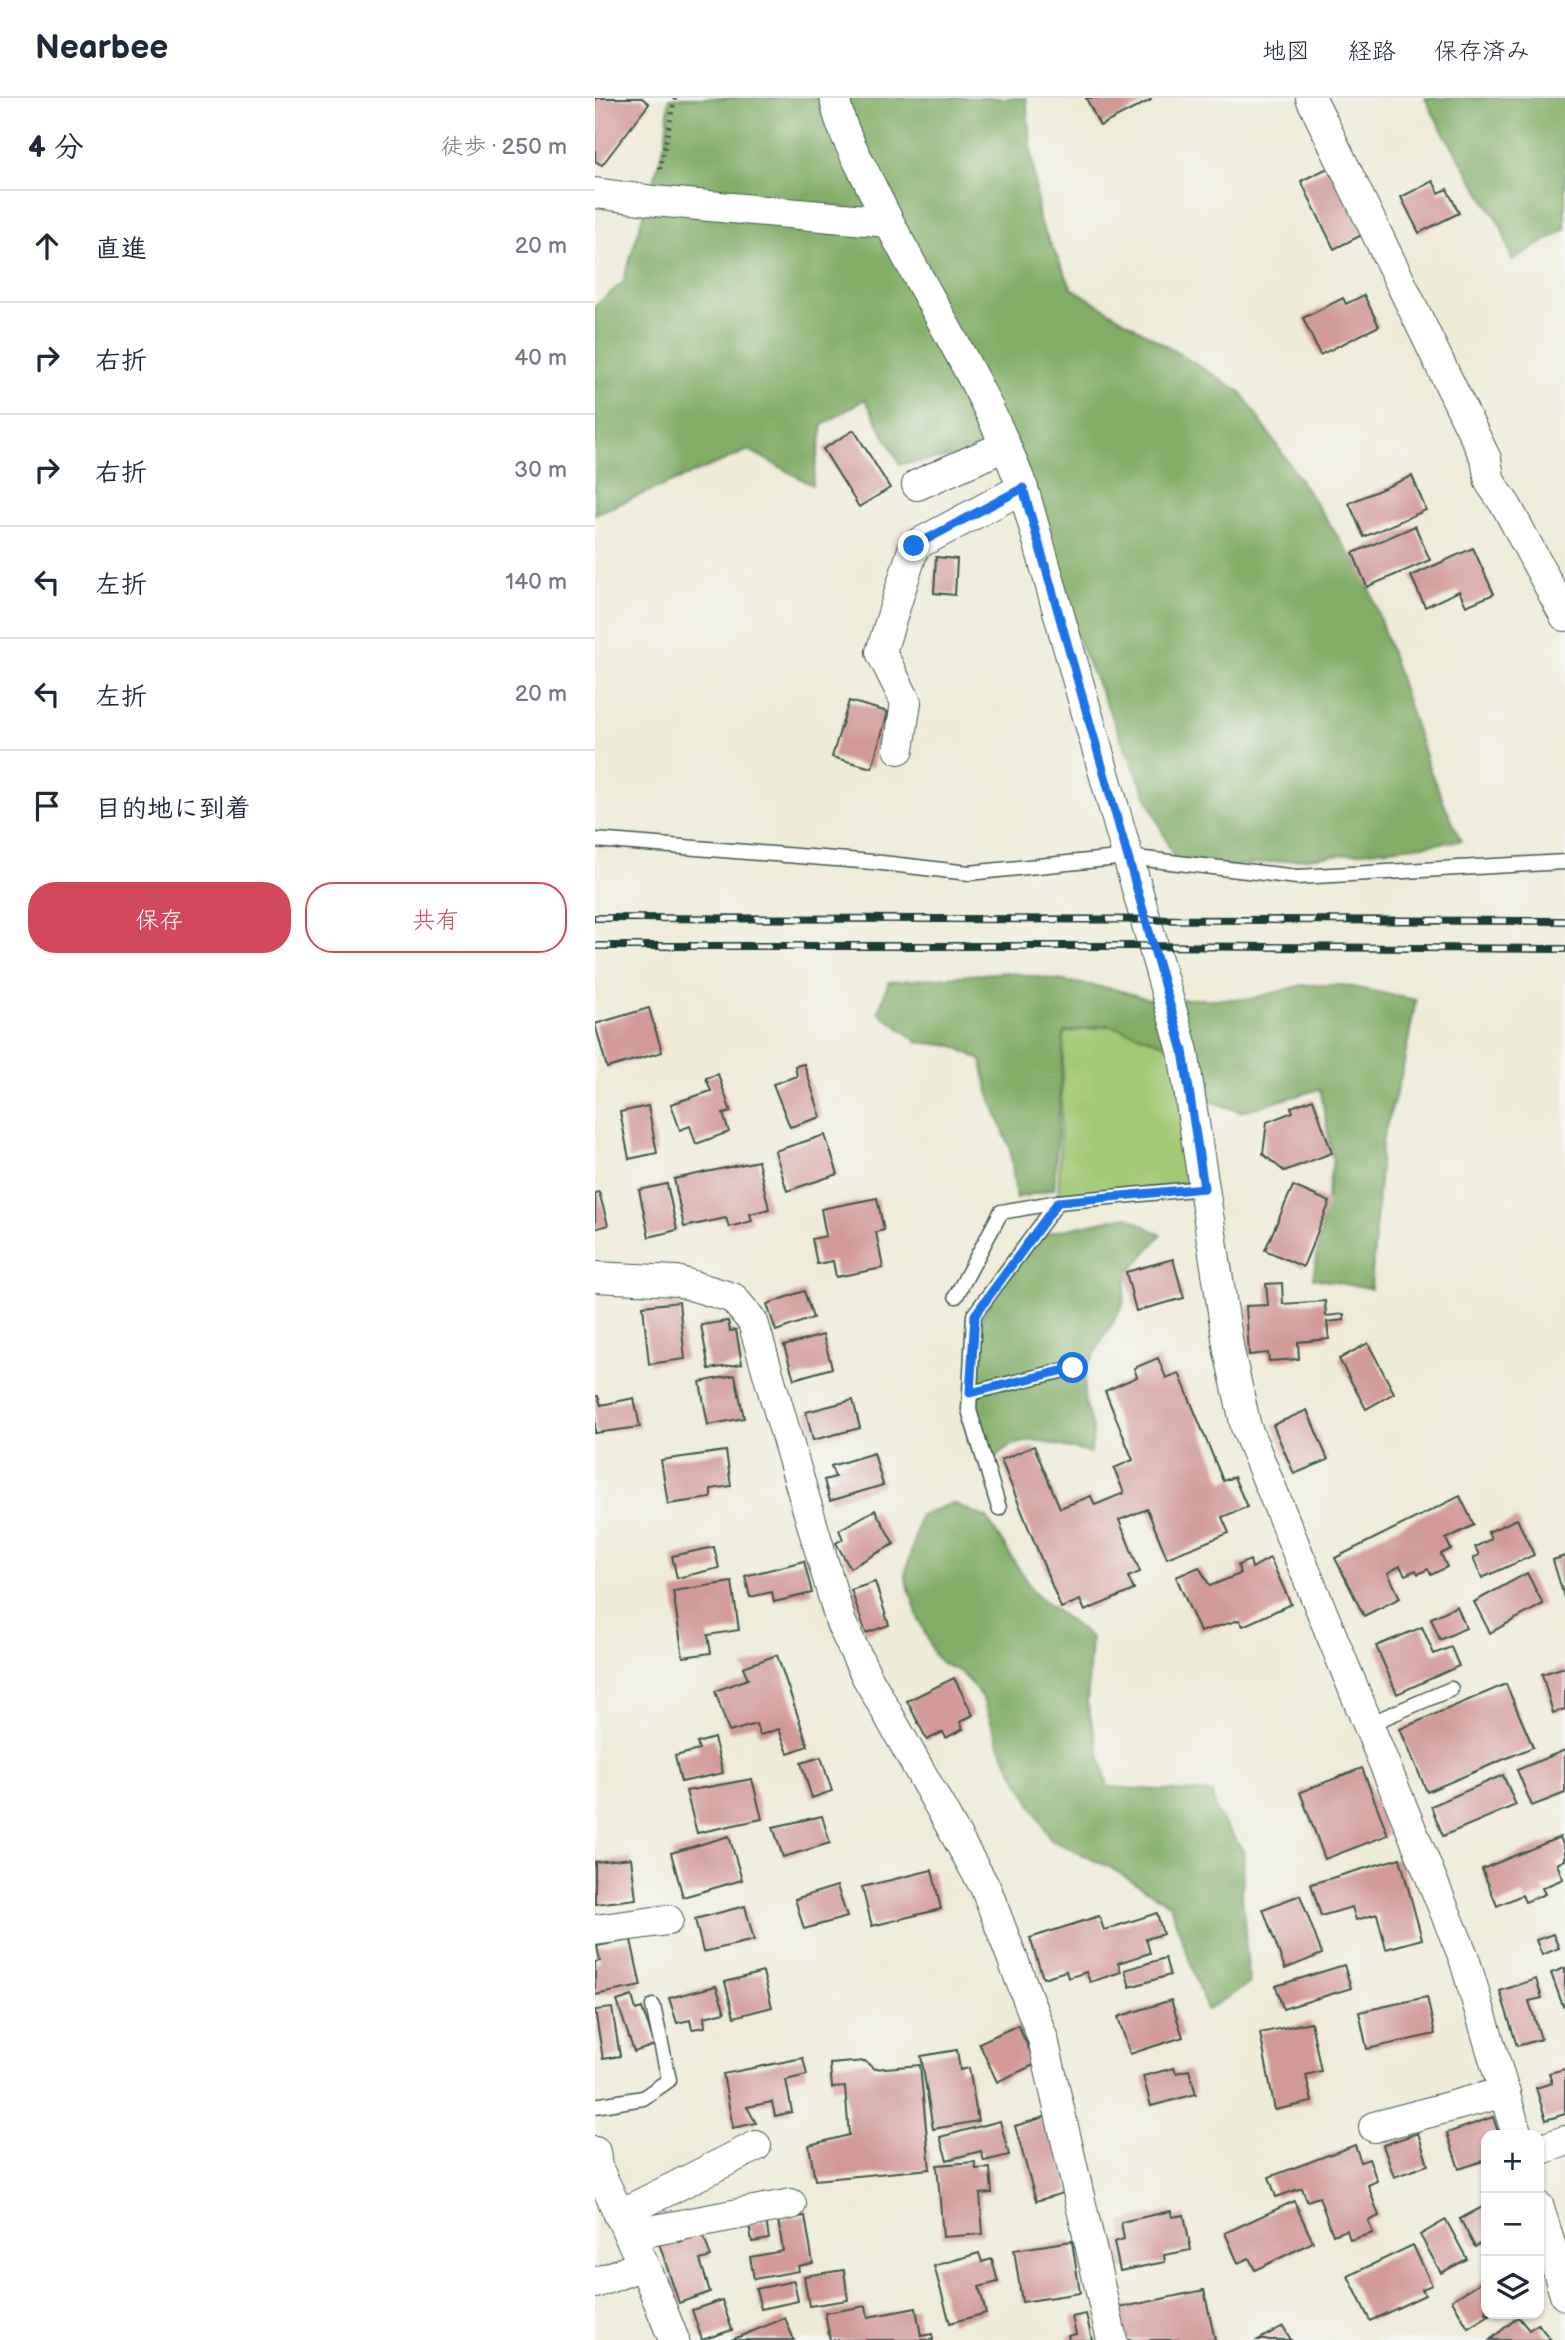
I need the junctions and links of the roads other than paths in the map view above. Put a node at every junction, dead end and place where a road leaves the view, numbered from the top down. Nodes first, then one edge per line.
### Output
1 (835, 98) edge
2 (1311, 98) edge
3 (595, 193) edge
4 (888, 222) junction
5 (1005, 446) junction
6 (917, 485) dead end
7 (1023, 488) junction
8 (1565, 616) edge
9 (899, 749) dead end
10 (595, 840) edge
11 (1128, 857) junction
12 (1565, 862) edge
13 (1204, 1188) junction
14 (1058, 1202) junction
15 (595, 1277) edge
16 (956, 1296) dead end
17 (1073, 1368) dead end
18 (970, 1393) junction
19 (999, 1508) dead end
20 (1451, 1689) dead end
21 (1369, 1724) junction
22 (668, 1920) dead end
23 (595, 1930) edge
24 (653, 2006) dead end
25 (1505, 2092) junction
26 (595, 2106) edge
27 (1374, 2127) dead end
28 (1516, 2130) edge
29 (1565, 2141) edge
30 (755, 2146) dead end
31 (1544, 2148) edge
32 (596, 2163) edge
33 (791, 2204) dead end
34 (1544, 2224) edge
35 (624, 2225) junction
36 (643, 2265) junction
37 (595, 2283) edge
38 (1565, 2295) edge
39 (674, 2340) edge
40 (1112, 2340) edge

1 - 4 street
2 - 8 street
3 - 4 street
4 - 5 street
5 - 6 street
5 - 7 street
7 - 9 street
7 - 11 street
10 - 11 lane
11 - 12 lane
11 - 13 street
13 - 14 lane
13 - 21 street
14 - 16 lane
14 - 18 lane
15 - 40 street
17 - 18 lane
18 - 19 lane
20 - 21 lane
21 - 25 street
22 - 23 street
24 - 26 lane
25 - 27 street
25 - 28 street
29 - 31 street
30 - 35 street
32 - 35 street
33 - 35 street
34 - 38 street
35 - 36 street
36 - 37 street
36 - 39 street

